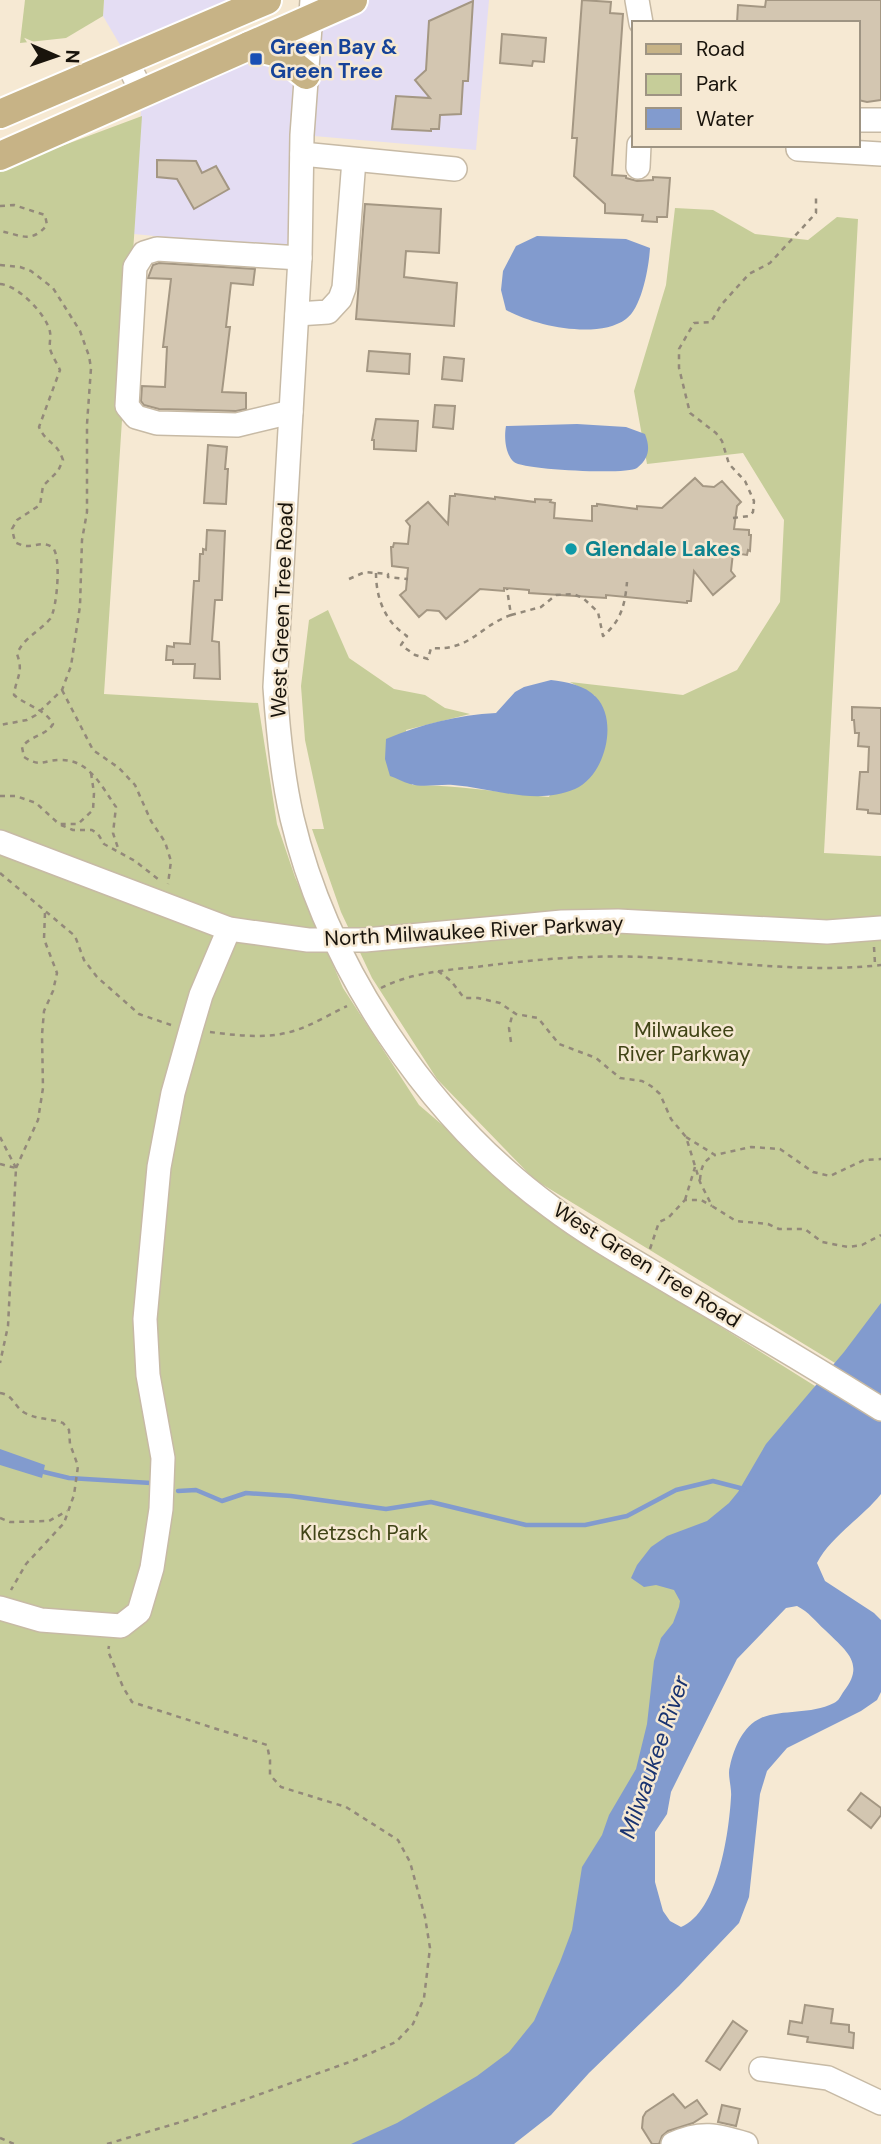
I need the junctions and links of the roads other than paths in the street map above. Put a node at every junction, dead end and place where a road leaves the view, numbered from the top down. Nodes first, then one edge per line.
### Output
1 (267, 0) edge
2 (353, 0) edge
3 (637, 0) edge
4 (312, 9) edge
5 (219, 10) edge
6 (641, 21) edge
7 (249, 46) junction
8 (126, 60) junction
9 (306, 75) junction
10 (142, 92) junction
11 (0, 114) edge
12 (860, 120) edge
13 (881, 120) edge
14 (799, 147) edge
15 (302, 153) junction
16 (881, 154) edge
17 (0, 156) edge
18 (354, 160) junction
19 (455, 169) dead end
20 (300, 258) junction
21 (297, 314) junction
22 (291, 412) junction
23 (0, 842) edge
24 (881, 928) edge
25 (229, 929) junction
26 (337, 942) junction
27 (881, 1409) edge
28 (1, 1608) edge
29 (761, 2069) dead end
30 (881, 2103) edge
31 (673, 2144) edge
32 (746, 2144) edge

1 - 5 main road
2 - 4 main road
3 - 6 street
4 - 7 main road
4 - 9 street, West Green Tree Road
5 - 8 main road
7 - 9 main road
7 - 10 main road
8 - 10 street
8 - 11 main road
9 - 15 street, West Green Tree Road
10 - 17 main road
12 - 13 street
14 - 16 street
15 - 18 street
15 - 20 street, West Green Tree Road
18 - 19 street
18 - 21 street
20 - 21 street, West Green Tree Road
20 - 22 street
21 - 22 street, West Green Tree Road
22 - 26 street, West Green Tree Road
23 - 25 street, North Milwaukee River Parkway
24 - 26 street, North Milwaukee River Parkway
25 - 26 street, North Milwaukee River Parkway
25 - 28 street
26 - 27 street, West Green Tree Road
29 - 30 street
31 - 32 street

